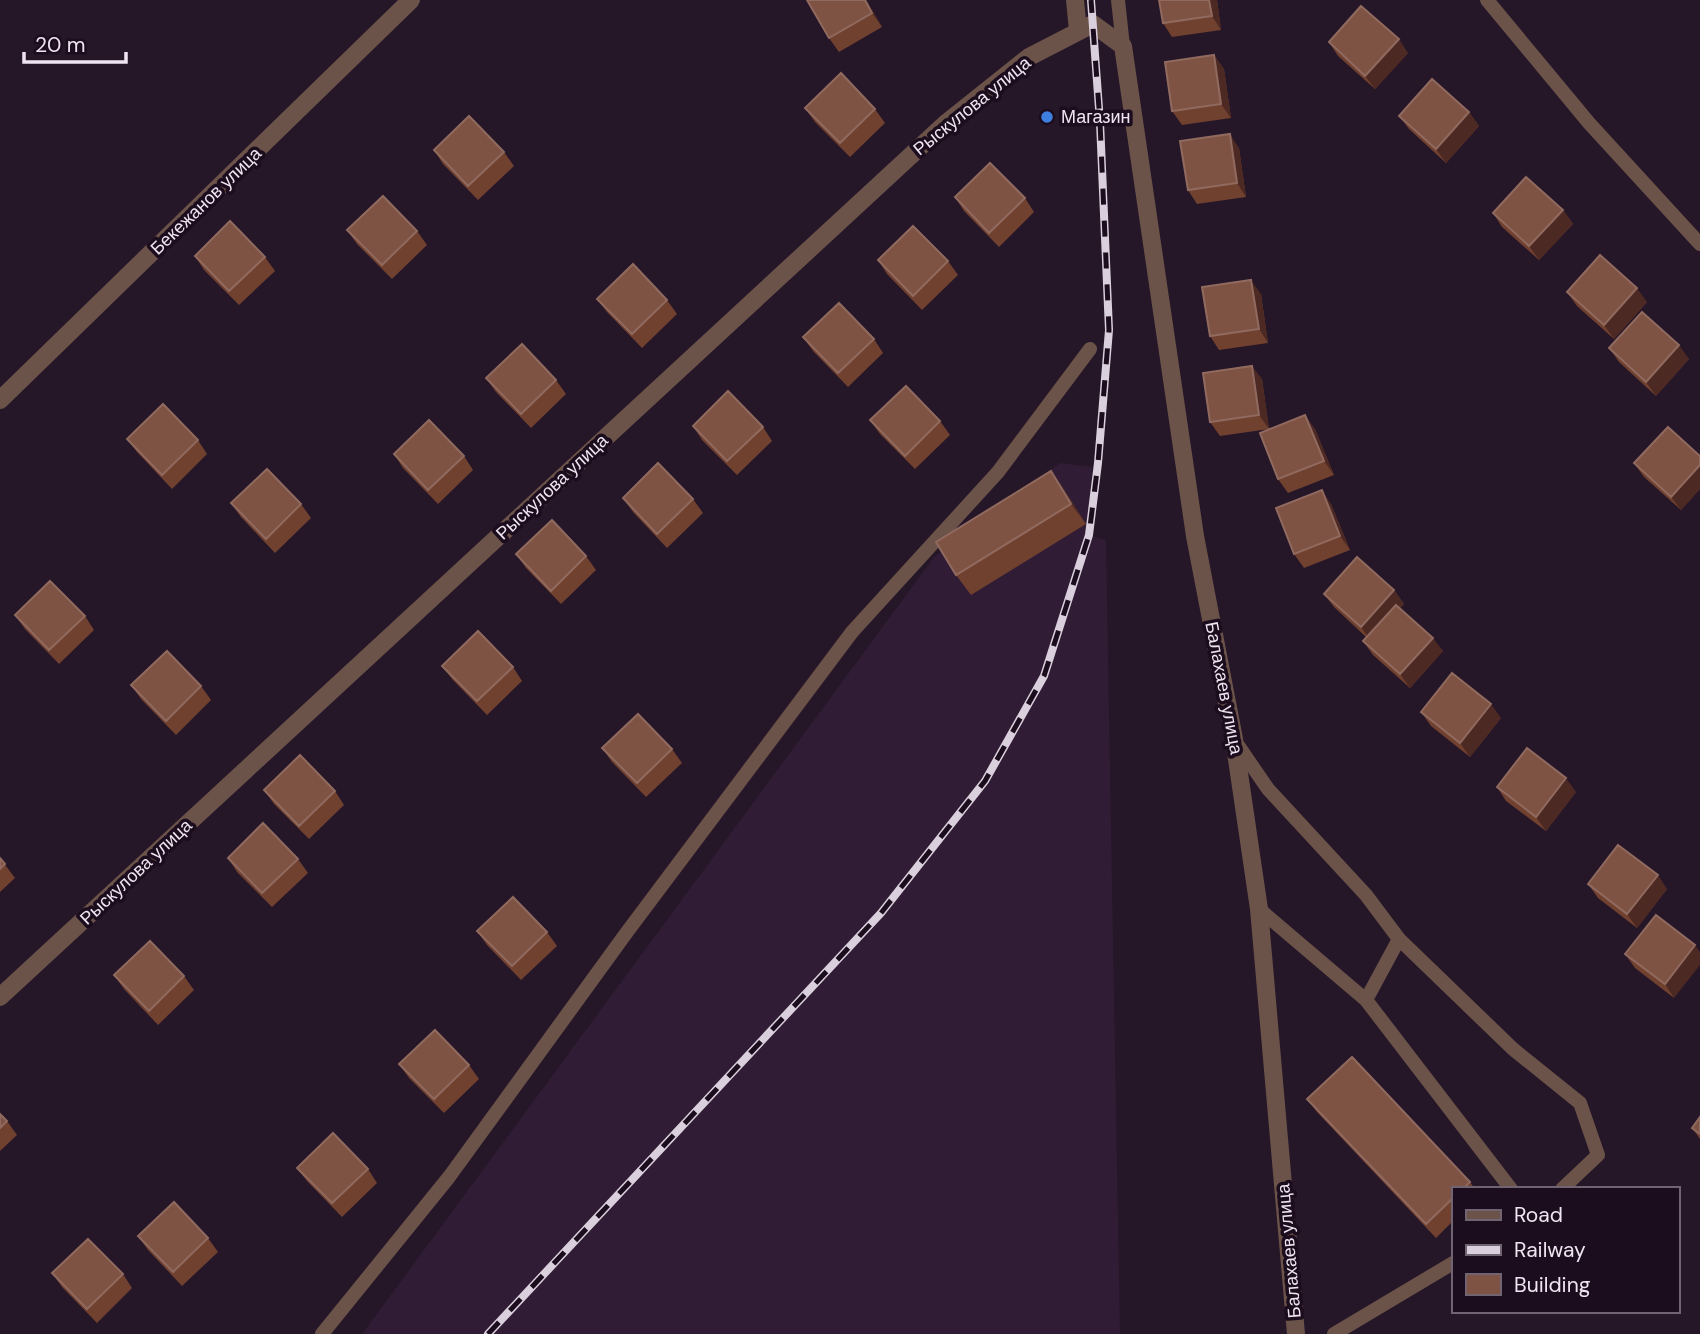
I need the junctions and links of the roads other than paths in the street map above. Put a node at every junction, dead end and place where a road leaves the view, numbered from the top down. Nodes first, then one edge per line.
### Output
1 (411, 0) edge
2 (1075, 0) edge
3 (1118, 0) edge
4 (1486, 0) edge
5 (1078, 31) junction
6 (1123, 46) junction
7 (1700, 244) edge
8 (1090, 349) dead end
9 (0, 400) edge
10 (1234, 739) junction
11 (1259, 909) junction
12 (1399, 939) junction
13 (0, 997) edge
14 (1366, 1000) junction
15 (1509, 1187) edge
16 (1564, 1187) edge
17 (1452, 1264) edge
18 (321, 1334) edge
19 (1296, 1334) edge
20 (1334, 1334) edge

1 - 9 street, Бекежанов улица
2 - 5 street
3 - 6 lane
4 - 7 lane
5 - 6 street
5 - 13 street, Рыскулова улица
6 - 10 street, Балахаев улица
8 - 18 lane
10 - 11 street, Балахаев улица
10 - 12 lane
11 - 14 lane
11 - 19 street, Балахаев улица
12 - 14 lane
12 - 16 lane
14 - 15 lane
17 - 20 lane

